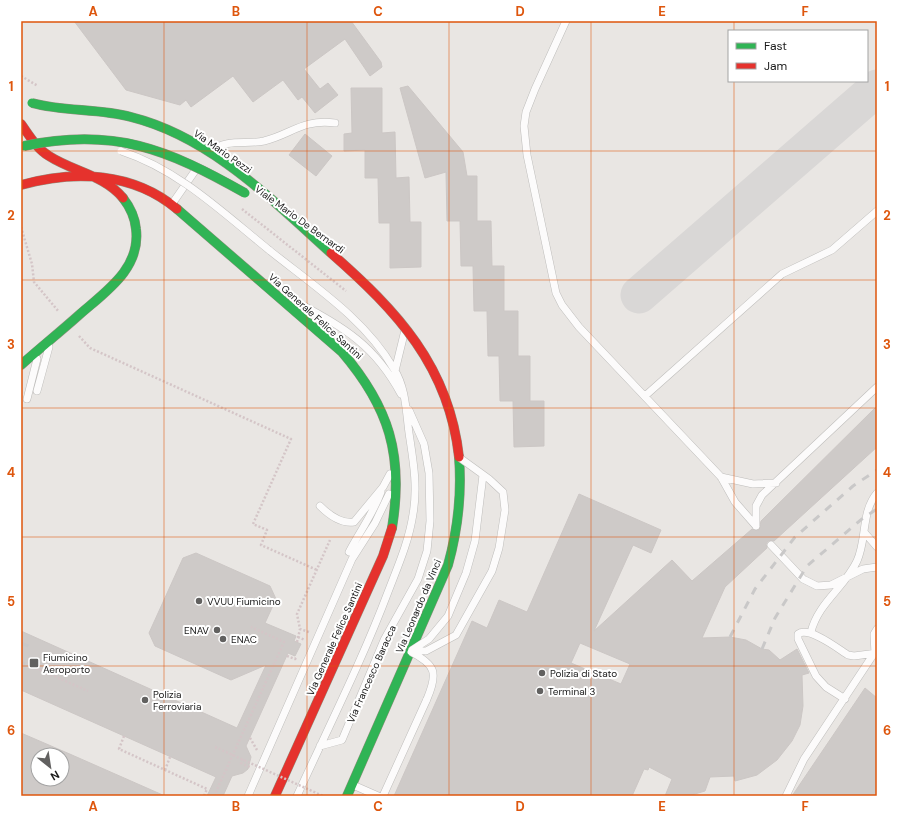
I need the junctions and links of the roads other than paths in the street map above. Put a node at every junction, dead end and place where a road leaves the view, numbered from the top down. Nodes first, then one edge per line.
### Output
1 (566, 21) edge
2 (22, 100) dead end
3 (335, 123) dead end
4 (21, 124) edge
5 (43, 141) junction
6 (22, 146) edge
7 (215, 168) dead end
8 (96, 177) junction
9 (21, 185) edge
10 (172, 204) junction
11 (877, 211) edge
12 (233, 256) junction
13 (358, 277) junction
14 (52, 339) junction
15 (39, 350) junction
16 (21, 365) edge
17 (396, 371) junction
18 (877, 387) edge
19 (36, 391) dead end
20 (645, 396) junction
21 (27, 399) dead end
22 (406, 404) junction
23 (459, 457) junction
24 (396, 461) junction
25 (397, 472) junction
26 (483, 475) junction
27 (721, 477) junction
28 (776, 483) junction
29 (383, 487) junction
30 (877, 493) edge
31 (320, 506) dead end
32 (864, 532) junction
33 (771, 545) dead end
34 (877, 547) edge
35 (349, 552) dead end
36 (877, 567) edge
37 (849, 574) junction
38 (877, 629) edge
39 (811, 632) junction
40 (411, 651) junction
41 (876, 652) edge
42 (845, 699) junction
43 (320, 746) junction
44 (352, 785) junction
45 (248, 796) edge
46 (275, 796) edge
47 (297, 796) edge
48 (347, 796) edge
49 (378, 796) edge
50 (383, 796) edge
51 (786, 796) edge

1 - 20 lane
2 - 13 main road, Via Mario Pezzi, bridge
3 - 10 lane
4 - 8 main road
5 - 6 main road, Viale Mario De Bernardi, bridge
5 - 13 main road, Viale Mario De Bernardi, bridge
5 - 17 lane, Via Francesco Baracca, bridge
7 - 17 lane
8 - 9 main road
8 - 10 main road, Via Generale Felice Santini
8 - 14 main road
10 - 12 main road, Via Generale Felice Santini
11 - 20 lane
12 - 22 lane
12 - 24 main road, Via Generale Felice Santini
13 - 23 main road, Via Leonardo da Vinci, bridge
14 - 15 main road
14 - 19 lane
15 - 16 main road
15 - 21 lane
17 - 22 lane, Via Francesco Baracca
18 - 28 lane
20 - 27 lane
22 - 43 lane, Via Francesco Baracca
22 - 43 lane, Via Francesco Baracca
23 - 26 lane, bridge
23 - 40 main road, Via Leonardo da Vinci
24 - 25 main road, Via Generale Felice Santini
24 - 29 lane
25 - 45 lane
25 - 46 main road, Via Generale Felice Santini
26 - 40 lane, bridge
26 - 40 lane, bridge
27 - 28 lane
27 - 28 lane
29 - 31 lane
29 - 35 lane
30 - 32 lane
32 - 34 lane
32 - 37 lane
33 - 37 lane
36 - 37 lane
37 - 39 lane
38 - 41 lane
39 - 41 lane
39 - 42 lane
40 - 44 main road, Via Leonardo da Vinci
40 - 50 lane, bridge
41 - 42 lane
42 - 51 lane
43 - 47 lane, Via Francesco Baracca
44 - 48 main road, Via Leonardo da Vinci
44 - 49 lane

